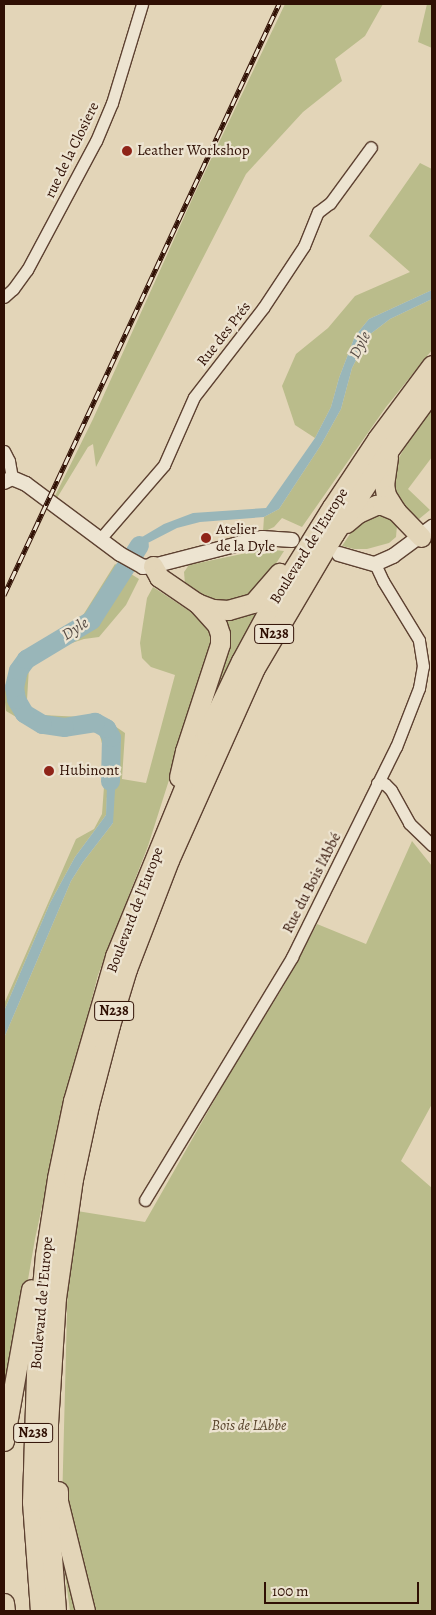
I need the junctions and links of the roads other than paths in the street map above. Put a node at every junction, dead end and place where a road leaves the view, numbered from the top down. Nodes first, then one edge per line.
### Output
1 (142, 4) edge
2 (371, 147) dead end
3 (4, 297) edge
4 (432, 365) edge
5 (432, 391) edge
6 (388, 450) junction
7 (4, 451) edge
8 (8, 480) edge
9 (396, 511) junction
10 (427, 532) edge
11 (334, 534) junction
12 (100, 539) junction
13 (292, 540) dead end
14 (339, 554) dead end
15 (299, 559) junction
16 (375, 564) junction
17 (153, 566) junction
18 (197, 603) junction
19 (377, 783) junction
20 (182, 791) junction
21 (432, 845) edge
22 (145, 1200) dead end
23 (45, 1255) junction
24 (48, 1424) junction
25 (4, 1441) edge
26 (4, 1603) edge
27 (5, 1611) edge
28 (40, 1611) edge
29 (56, 1611) edge
30 (85, 1611) edge

1 - 3 street, rue de la Closiere
2 - 12 street, Rue des Prés
4 - 15 highway, Boulevard de l'Europe / N238
5 - 6 highway, Boulevard de l'Europe / N238
6 - 9 highway
6 - 11 highway, Boulevard de l'Europe / N238
7 - 8 street
8 - 12 street
9 - 10 highway
9 - 11 highway
10 - 16 street
11 - 24 highway, Boulevard de l'Europe / N238
12 - 17 street
13 - 17 street
14 - 16 street
15 - 18 highway
15 - 20 highway, Boulevard de l'Europe / N238
16 - 19 street, Rue du Bois l'Abbé
17 - 18 highway
18 - 20 highway
19 - 21 street
19 - 22 street, Rue du Bois l'Abbé
20 - 23 highway, Boulevard de l'Europe / N238
23 - 25 highway
23 - 28 highway, Boulevard de l'Europe / N238
24 - 29 highway, Boulevard de l'Europe / N238
24 - 30 highway
26 - 27 highway

